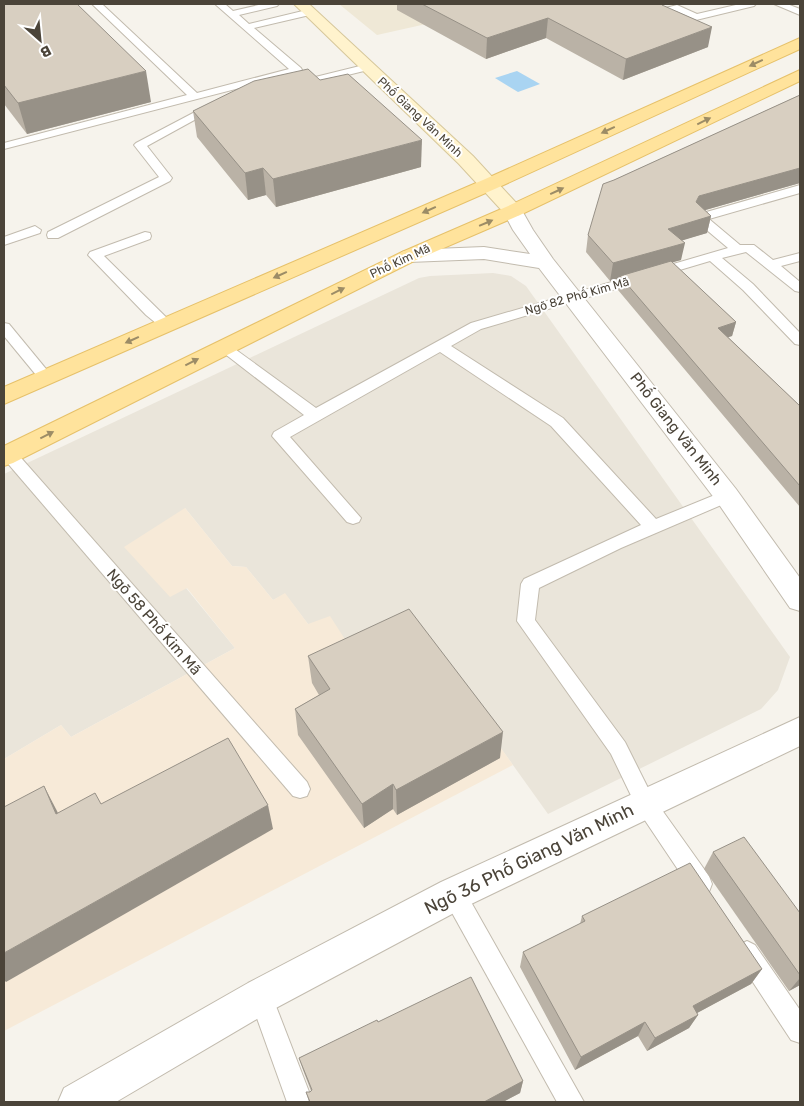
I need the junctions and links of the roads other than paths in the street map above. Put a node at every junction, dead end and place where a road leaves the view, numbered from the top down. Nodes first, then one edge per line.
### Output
1 (97, 4) edge
2 (220, 4) edge
3 (274, 4) edge
4 (639, 4) edge
5 (751, 4) edge
6 (779, 4) edge
7 (674, 6) edge
8 (309, 7) edge
9 (800, 12) edge
10 (231, 14) junction
11 (247, 27) junction
12 (800, 43) edge
13 (368, 67) junction
14 (800, 75) edge
15 (280, 88) edge
16 (195, 97) junction
17 (222, 103) edge
18 (4, 146) edge
19 (490, 184) junction
20 (798, 193) edge
21 (513, 211) junction
22 (35, 230) dead end
23 (53, 235) dead end
24 (145, 236) dead end
25 (4, 241) edge
26 (737, 249) junction
27 (409, 256) junction
28 (712, 257) junction
29 (800, 257) edge
30 (546, 263) junction
31 (771, 265) junction
32 (799, 287) edge
33 (572, 296) junction
34 (167, 325) junction
35 (4, 327) edge
36 (800, 341) edge
37 (440, 345) junction
38 (223, 346) junction
39 (46, 378) junction
40 (4, 396) edge
41 (314, 415) junction
42 (6, 456) edge
43 (727, 496) junction
44 (353, 518) dead end
45 (653, 527) junction
46 (800, 600) edge
47 (800, 731) edge
48 (300, 789) dead end
49 (645, 803) junction
50 (454, 894) junction
51 (712, 900) edge
52 (734, 933) edge
53 (261, 996) junction
54 (800, 1031) edge
55 (78, 1102) edge
56 (300, 1102) edge
57 (570, 1102) edge

1 - 16 lane
2 - 10 lane
3 - 10 lane
4 - 7 lane
5 - 7 lane
6 - 9 lane
8 - 11 lane
8 - 13 main road, Phố Giang Văn Minh
10 - 11 lane
11 - 16 lane
12 -> 19 main road
13 - 15 lane
13 - 19 main road, Phố Giang Văn Minh
21 -> 14 main road, Phố Kim Mã
16 - 18 lane
17 - 23 lane
19 - 21 main road, Phố Giang Văn Minh
19 -> 34 main road
20 - 26 lane
27 -> 21 main road, Phố Kim Mã
21 - 30 street, Phố Giang Văn Minh
22 - 25 lane
24 - 34 lane
26 - 28 lane, Ngõ 82 Phố Kim Mã
26 - 31 lane
27 - 30 street
38 -> 27 main road, Phố Kim Mã
28 - 33 lane, Ngõ 82 Phố Kim Mã
28 - 36 lane
29 - 31 lane
30 - 33 street, Phố Giang Văn Minh
31 - 32 lane
33 - 37 lane, Ngõ 82 Phố Kim Mã
33 - 43 street, Phố Giang Văn Minh
34 -> 39 main road
35 - 39 lane
37 - 41 lane, Ngõ 82 Phố Kim Mã
37 - 45 lane
38 - 41 lane
42 -> 38 main road, Phố Kim Mã
39 - 40 main road
41 - 44 lane, Ngõ 82 Phố Kim Mã
42 - 48 lane, Ngõ 58 Phố Kim Mã
43 - 45 lane
43 - 46 street, Phố Giang Văn Minh
45 - 49 lane
47 - 49 street, Ngõ 36 Phố Giang Văn Minh
49 - 50 street, Ngõ 36 Phố Giang Văn Minh
49 - 51 lane
50 - 53 street, Ngõ 36 Phố Giang Văn Minh
50 - 57 lane
52 - 54 lane
53 - 55 street, Ngõ 36 Phố Giang Văn Minh
53 - 56 lane

